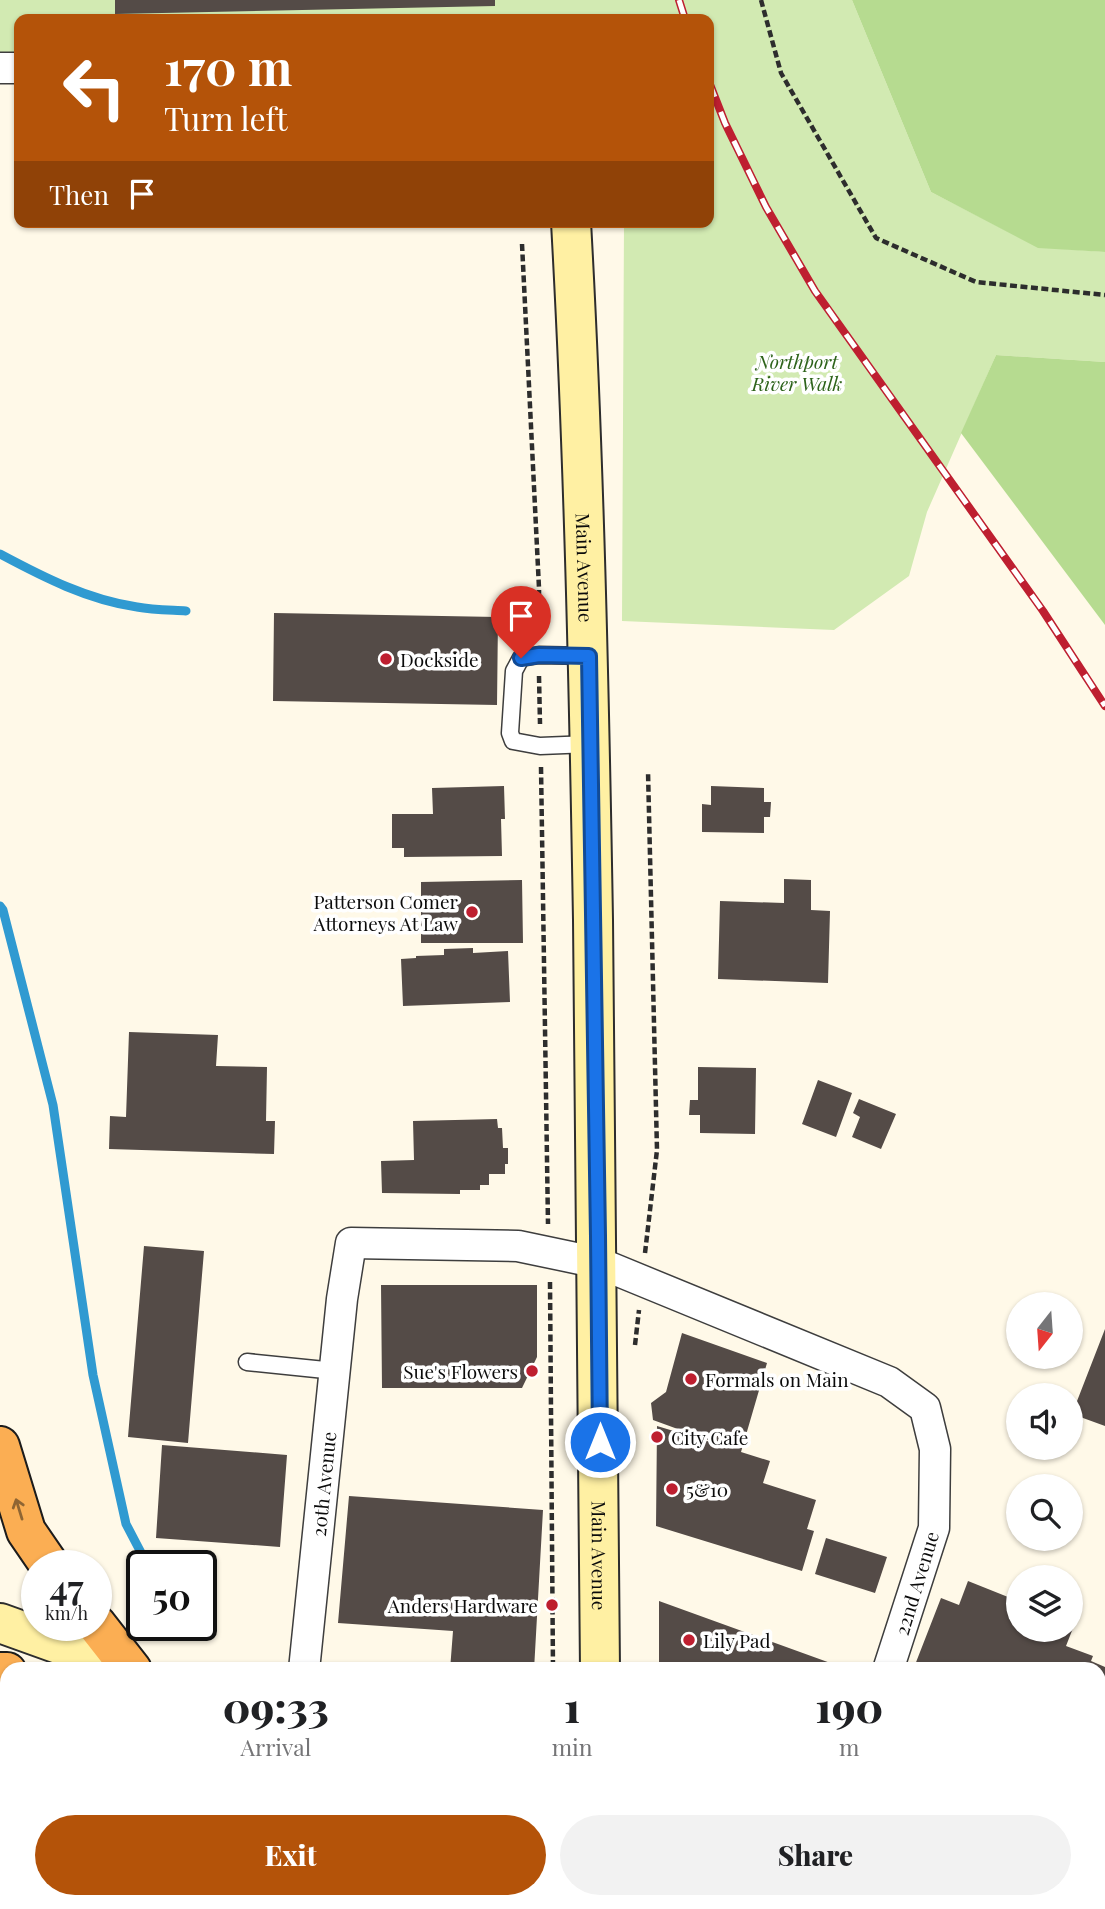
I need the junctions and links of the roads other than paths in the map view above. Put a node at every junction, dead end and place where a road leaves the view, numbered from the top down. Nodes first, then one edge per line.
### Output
1 (571, 228) edge
2 (589, 656) junction
3 (590, 744) junction
4 (549, 1253) joint
5 (599, 1263) junction
6 (247, 1362) dead end
7 (335, 1371) junction
8 (0, 1446) edge
9 (39, 1550) edge
10 (0, 1623) edge
11 (109, 1641) edge
12 (110, 1662) edge
13 (126, 1662) edge
14 (305, 1662) edge
15 (600, 1662) edge
16 (891, 1662) edge

1 - 2 main road, Main Avenue
2 - 3 main road, Main Avenue
2 - 3 lane
3 - 5 main road, Main Avenue
4 - 5 street, 22nd Avenue
4 - 7 street, 20th Avenue
5 - 15 main road, Main Avenue
5 - 16 street, 22nd Avenue
6 - 7 lane
7 - 14 street, 20th Avenue
9 -> 8 highway
10 - 12 main road
11 - 13 highway

